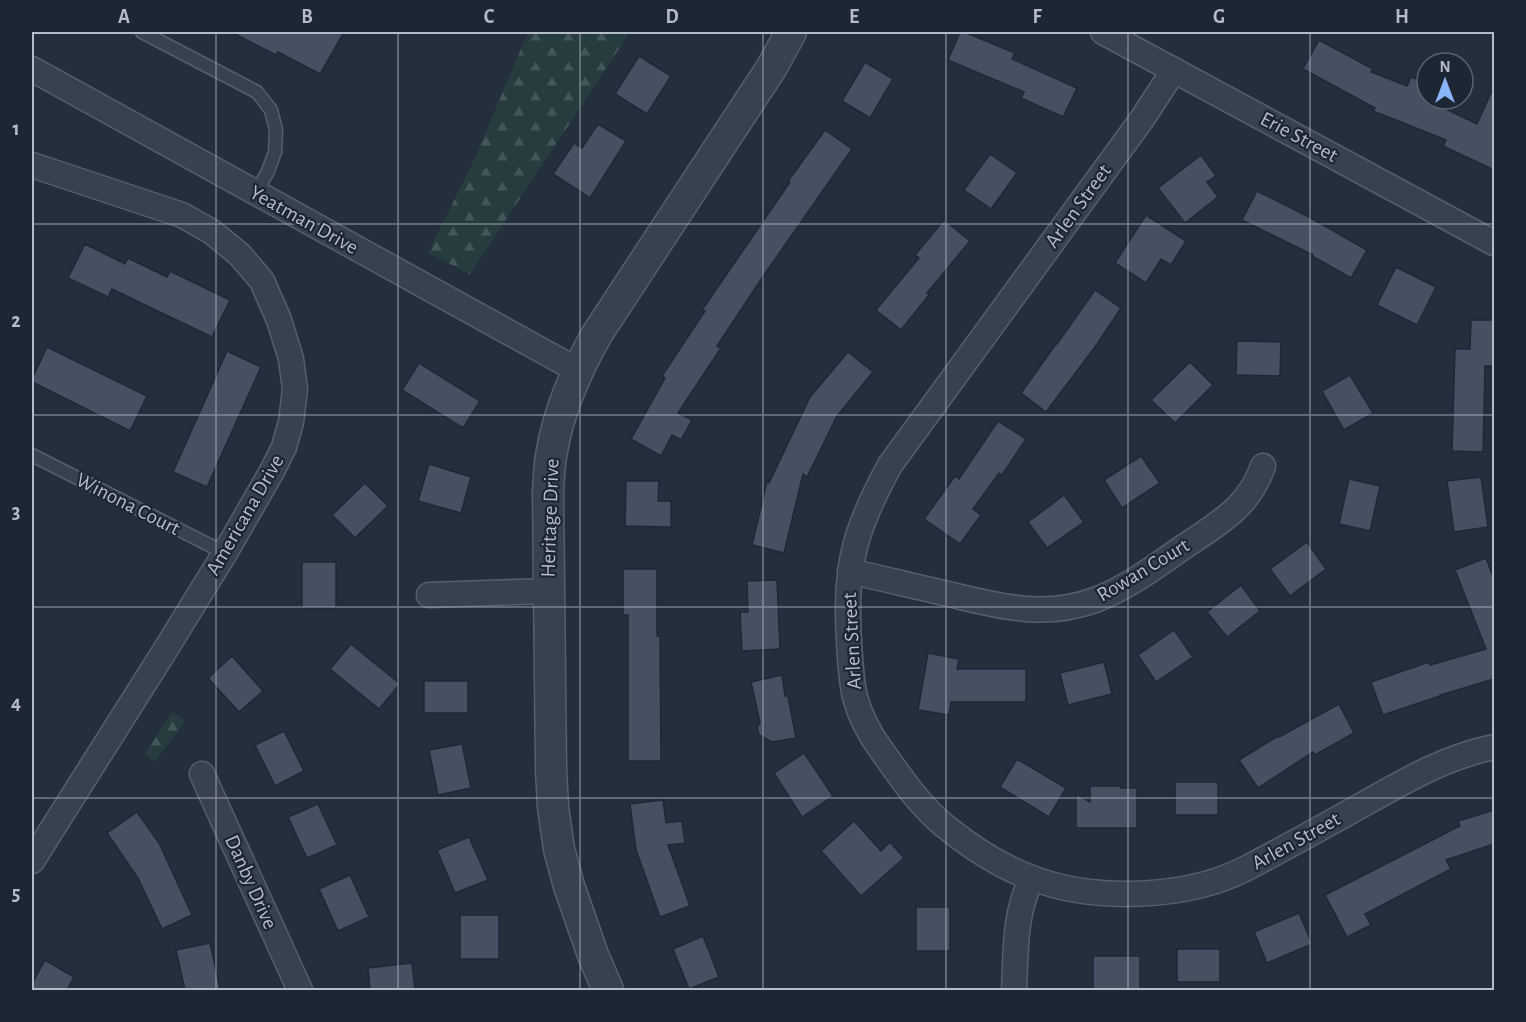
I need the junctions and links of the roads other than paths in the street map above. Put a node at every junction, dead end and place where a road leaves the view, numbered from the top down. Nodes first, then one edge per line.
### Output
1 (142, 32) edge
2 (791, 32) edge
3 (1103, 32) edge
4 (32, 69) edge
5 (1174, 70) junction
6 (32, 165) edge
7 (256, 193) junction
8 (1494, 243) edge
9 (577, 370) junction
10 (32, 455) edge
11 (1263, 466) dead end
12 (225, 553) junction
13 (850, 571) junction
14 (548, 591) junction
15 (429, 595) dead end
16 (1494, 747) edge
17 (202, 774) dead end
18 (32, 861) edge
19 (1032, 878) junction
20 (601, 988) edge
21 (300, 990) edge
22 (1014, 990) edge

1 - 7 lane
2 - 9 street, Heritage Drive
3 - 5 street, Erie Street
4 - 7 street, Yeatman Drive
5 - 8 street, Erie Street
5 - 13 street, Arlen Street
6 - 12 street, Americana Drive
7 - 9 street, Yeatman Drive
9 - 14 street, Heritage Drive
10 - 12 lane, Winona Court
11 - 13 street, Rowan Court
12 - 18 street, Americana Drive
13 - 19 street, Arlen Street
14 - 15 street
14 - 20 street, Heritage Drive
16 - 19 street, Arlen Street
17 - 21 street, Danby Drive
19 - 22 street

